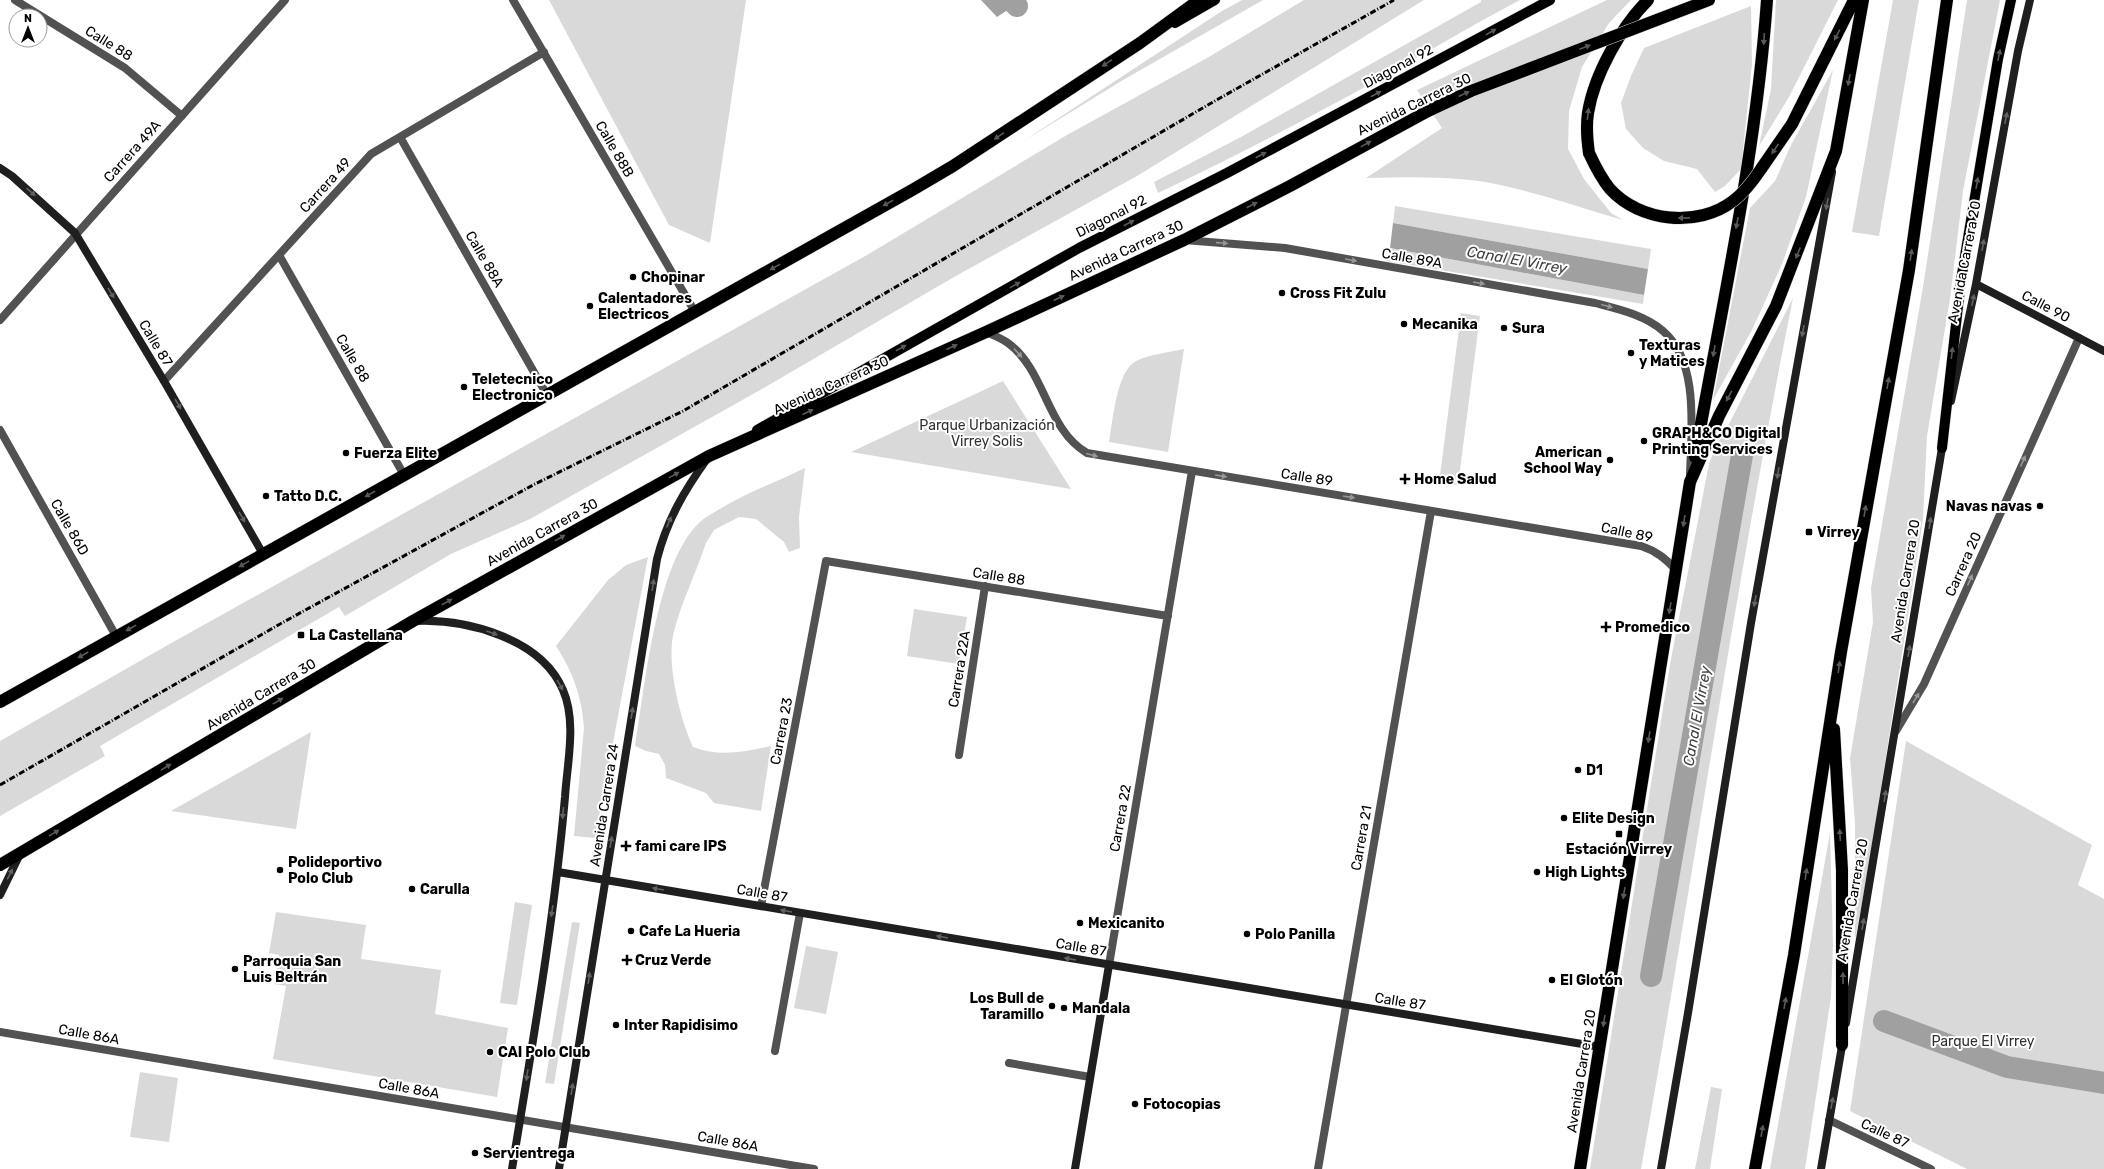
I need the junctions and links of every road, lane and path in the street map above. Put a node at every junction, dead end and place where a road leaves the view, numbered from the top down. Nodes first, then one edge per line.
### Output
1 (15, 0) edge
2 (285, 0) edge
3 (513, 0) edge
4 (1199, 0) edge
5 (1215, 0) edge
6 (1550, 0) edge
7 (1556, 0) edge
8 (1648, 0) edge
9 (1709, 0) edge
10 (1767, 0) edge
11 (1854, 0) edge
12 (1863, 0) edge
13 (1948, 0) edge
14 (2011, 0) edge
15 (2030, 0) edge
16 (1531, 10) junction
17 (1140, 43) junction
18 (544, 52) junction
19 (182, 116) junction
20 (400, 137) junction
21 (1836, 152) junction
22 (0, 168) edge
23 (75, 233) junction
24 (1184, 240) junction
25 (279, 255) junction
26 (1976, 284) junction
27 (695, 312) junction
28 (0, 320) edge
29 (986, 332) junction
30 (2079, 338) junction
31 (2104, 351) edge
32 (164, 381) junction
33 (547, 395) junction
34 (0, 430) edge
35 (1942, 448) junction
36 (708, 456) junction
37 (1192, 471) junction
38 (404, 475) junction
39 (1690, 482) junction
40 (1431, 511) junction
41 (263, 554) junction
42 (826, 561) joint
43 (1676, 570) junction
44 (985, 586) junction
45 (1168, 616) junction
46 (413, 621) junction
47 (116, 636) junction
48 (0, 702) edge
49 (1832, 705) junction
50 (1896, 731) junction
51 (959, 755) dead end
52 (21, 853) junction
53 (0, 865) edge
54 (558, 872) junction
55 (605, 880) junction
56 (0, 895) edge
57 (761, 906) junction
58 (800, 913) junction
59 (1109, 965) junction
60 (1346, 1005) junction
61 (0, 1032) edge
62 (1842, 1046) junction
63 (1600, 1047) junction
64 (775, 1051) dead end
65 (1009, 1063) dead end
66 (1090, 1077) junction
67 (520, 1119) junction
68 (1829, 1120) junction
69 (566, 1127) junction
70 (512, 1169) edge
71 (559, 1169) edge
72 (814, 1169) edge
73 (1075, 1169) edge
74 (1318, 1169) edge
75 (1580, 1169) edge
76 (1660, 1169) edge
77 (1755, 1169) edge
78 (1820, 1169) edge
79 (1930, 1169) edge

1 - 19 street, Calle 88
2 - 19 street, Carrera 49A
3 - 18 street, Calle 88B
4 - 17 highway
5 - 17 main road
6 - 16 main road, Diagonal 92
7 - 16 main road, Diagonal 92
11 -> 8 highway, bridge
24 -> 9 highway, Avenida Carrera 30, bridge
10 -> 39 highway
12 -> 21 highway, Avenida Carrera 20
49 -> 13 highway
35 -> 14 main road
26 -> 15 main road, Avenida Carrera 20
36 -> 16 main road, Diagonal 92
17 -> 27 highway
18 - 20 street, Carrera 49
18 - 27 street, Calle 88B
19 - 23 street, Carrera 49A
20 - 25 street, Carrera 49
20 - 33 street, Calle 88A
21 -> 39 highway, Avenida Carrera 20
21 -> 76 main road, Avenida Carrera 20
22 -> 23 main road, Calle 87
23 - 28 street, Carrera 49A
23 -> 32 main road, Calle 87
29 -> 24 highway, Avenida Carrera 30
24 -> 39 street, Calle 89A
25 - 32 street, Carrera 49
25 - 38 street, Calle 88
26 - 30 main road, Calle 90
35 -> 26 main road, Avenida Carrera 20
27 - 33 highway
36 -> 29 highway, Avenida Carrera 30
29 -> 37 street, Calle 89
30 - 31 main road, Calle 90
50 -> 30 street, Carrera 20
32 -> 41 main road, Calle 87
33 - 38 highway
34 - 47 street, Calle 86D
50 -> 35 main road, Avenida Carrera 20
46 -> 36 highway, Avenida Carrera 30
55 -> 36 main road, Avenida Carrera 24
37 -> 40 street, Calle 89
37 - 45 street, Carrera 22
38 -> 41 highway
39 -> 43 highway, Avenida Carrera 20
40 - 43 street, Calle 89
40 - 60 street, Carrera 21
41 -> 47 highway
42 - 44 street, Calle 88
42 - 57 street, Carrera 23
43 -> 63 highway, Avenida Carrera 20
44 - 45 street, Calle 88
44 - 51 street, Carrera 22A
45 - 59 street, Carrera 22
52 -> 46 highway, Avenida Carrera 30
46 -> 54 main road
47 -> 48 highway
62 -> 49 highway
77 -> 49 highway
62 -> 50 main road, Avenida Carrera 20
52 - 53 highway, Avenida Carrera 30
56 -> 52 main road
54 - 55 main road, Calle 87
54 -> 67 main road
57 -> 55 main road, Calle 87
69 -> 55 main road, Avenida Carrera 24
58 -> 57 main road, Calle 87
59 -> 58 main road, Calle 87
58 - 64 street
59 - 60 main road, Calle 87
59 - 66 main road, Carrera 22
60 - 63 main road, Calle 87
60 - 74 street, Carrera 21
61 - 67 street, Calle 86A
68 -> 62 main road, Avenida Carrera 20
63 - 75 highway, Avenida Carrera 20
65 - 66 street
66 - 73 main road, Carrera 22
67 - 69 street, Calle 86A
67 - 70 main road
68 - 78 main road, Avenida Carrera 20
68 - 79 street, Calle 87
69 - 71 main road, Avenida Carrera 24
69 - 72 street, Calle 86A

